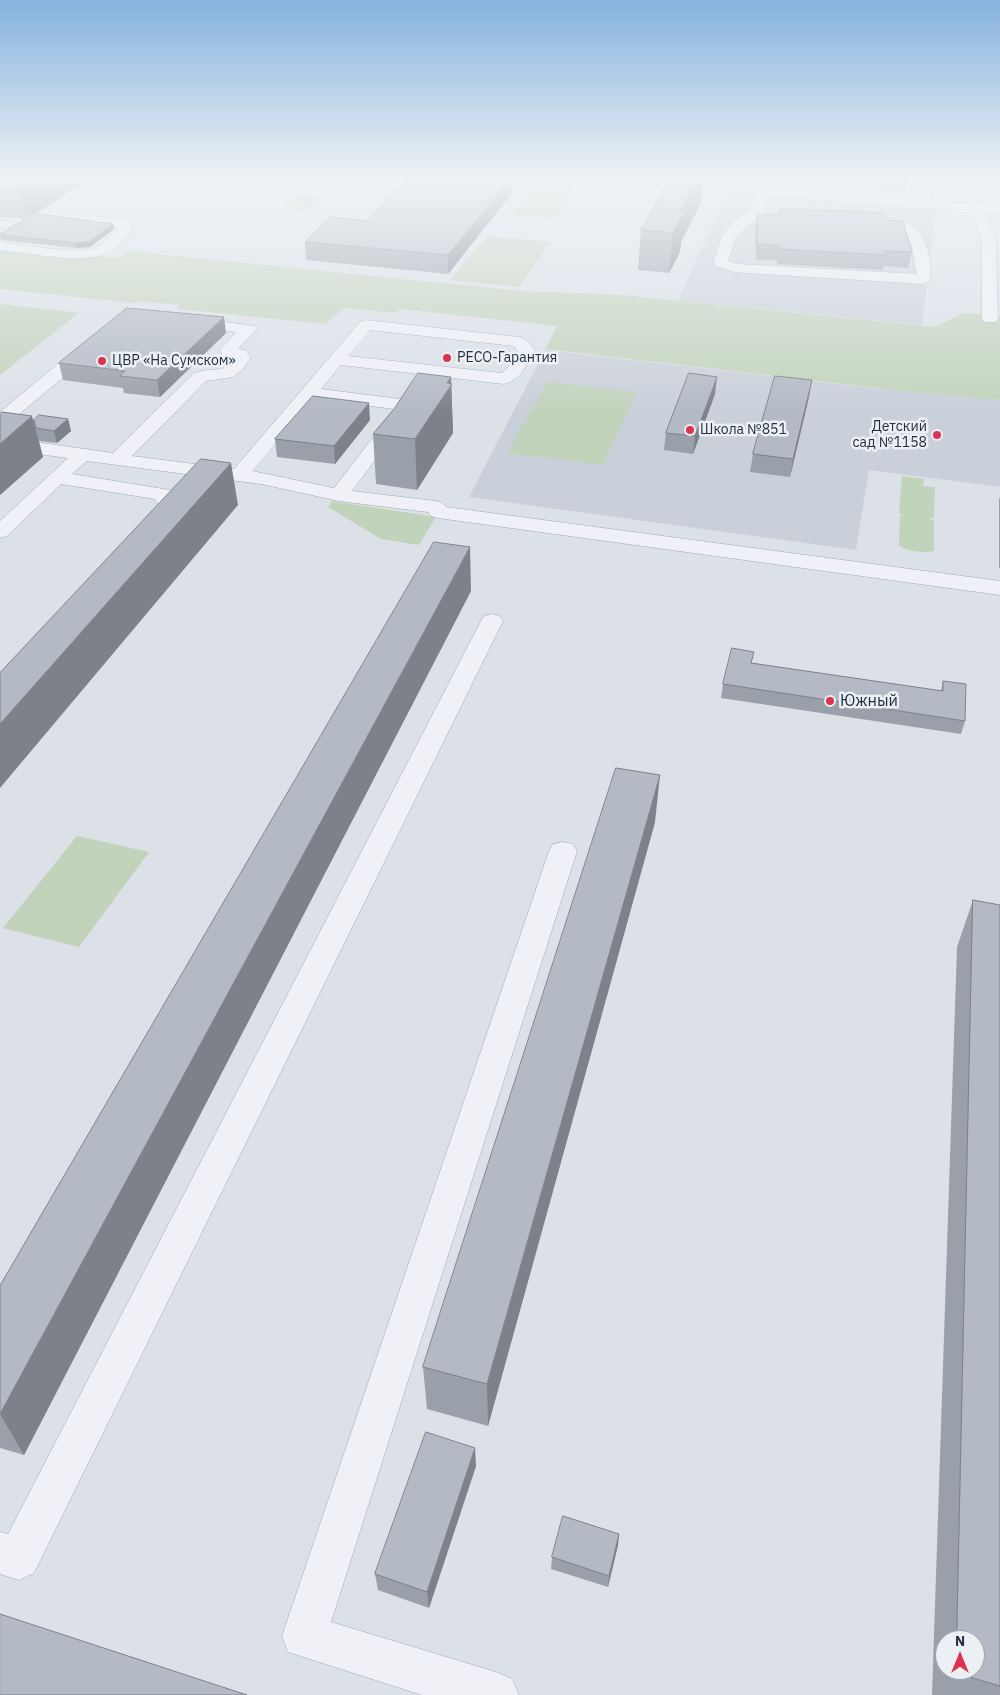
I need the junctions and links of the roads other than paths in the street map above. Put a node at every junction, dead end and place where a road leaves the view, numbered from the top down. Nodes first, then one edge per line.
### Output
1 (723, 255) edge
2 (920, 255) edge
3 (989, 255) edge
4 (990, 318) dead end
5 (176, 321) edge
6 (100, 337) edge
7 (337, 360) junction
8 (309, 393) junction
9 (0, 421) edge
10 (0, 443) edge
11 (83, 455) junction
12 (118, 459) junction
13 (238, 476) junction
14 (57, 478) junction
15 (339, 495) junction
16 (0, 532) edge
17 (136, 543) edge
18 (1000, 588) edge
19 (492, 621) dead end
20 (563, 851) dead end
21 (0, 1553) edge
22 (496, 1695) edge

1 - 2 lane
3 - 4 lane
5 - 12 lane
6 - 9 lane
7 - 7 lane
7 - 8 lane
8 - 13 lane
8 - 15 lane
10 - 11 lane
11 - 12 lane
11 - 14 lane
12 - 13 lane
13 - 15 lane
14 - 16 lane
14 - 17 lane
15 - 18 lane
19 - 21 lane
20 - 22 lane

